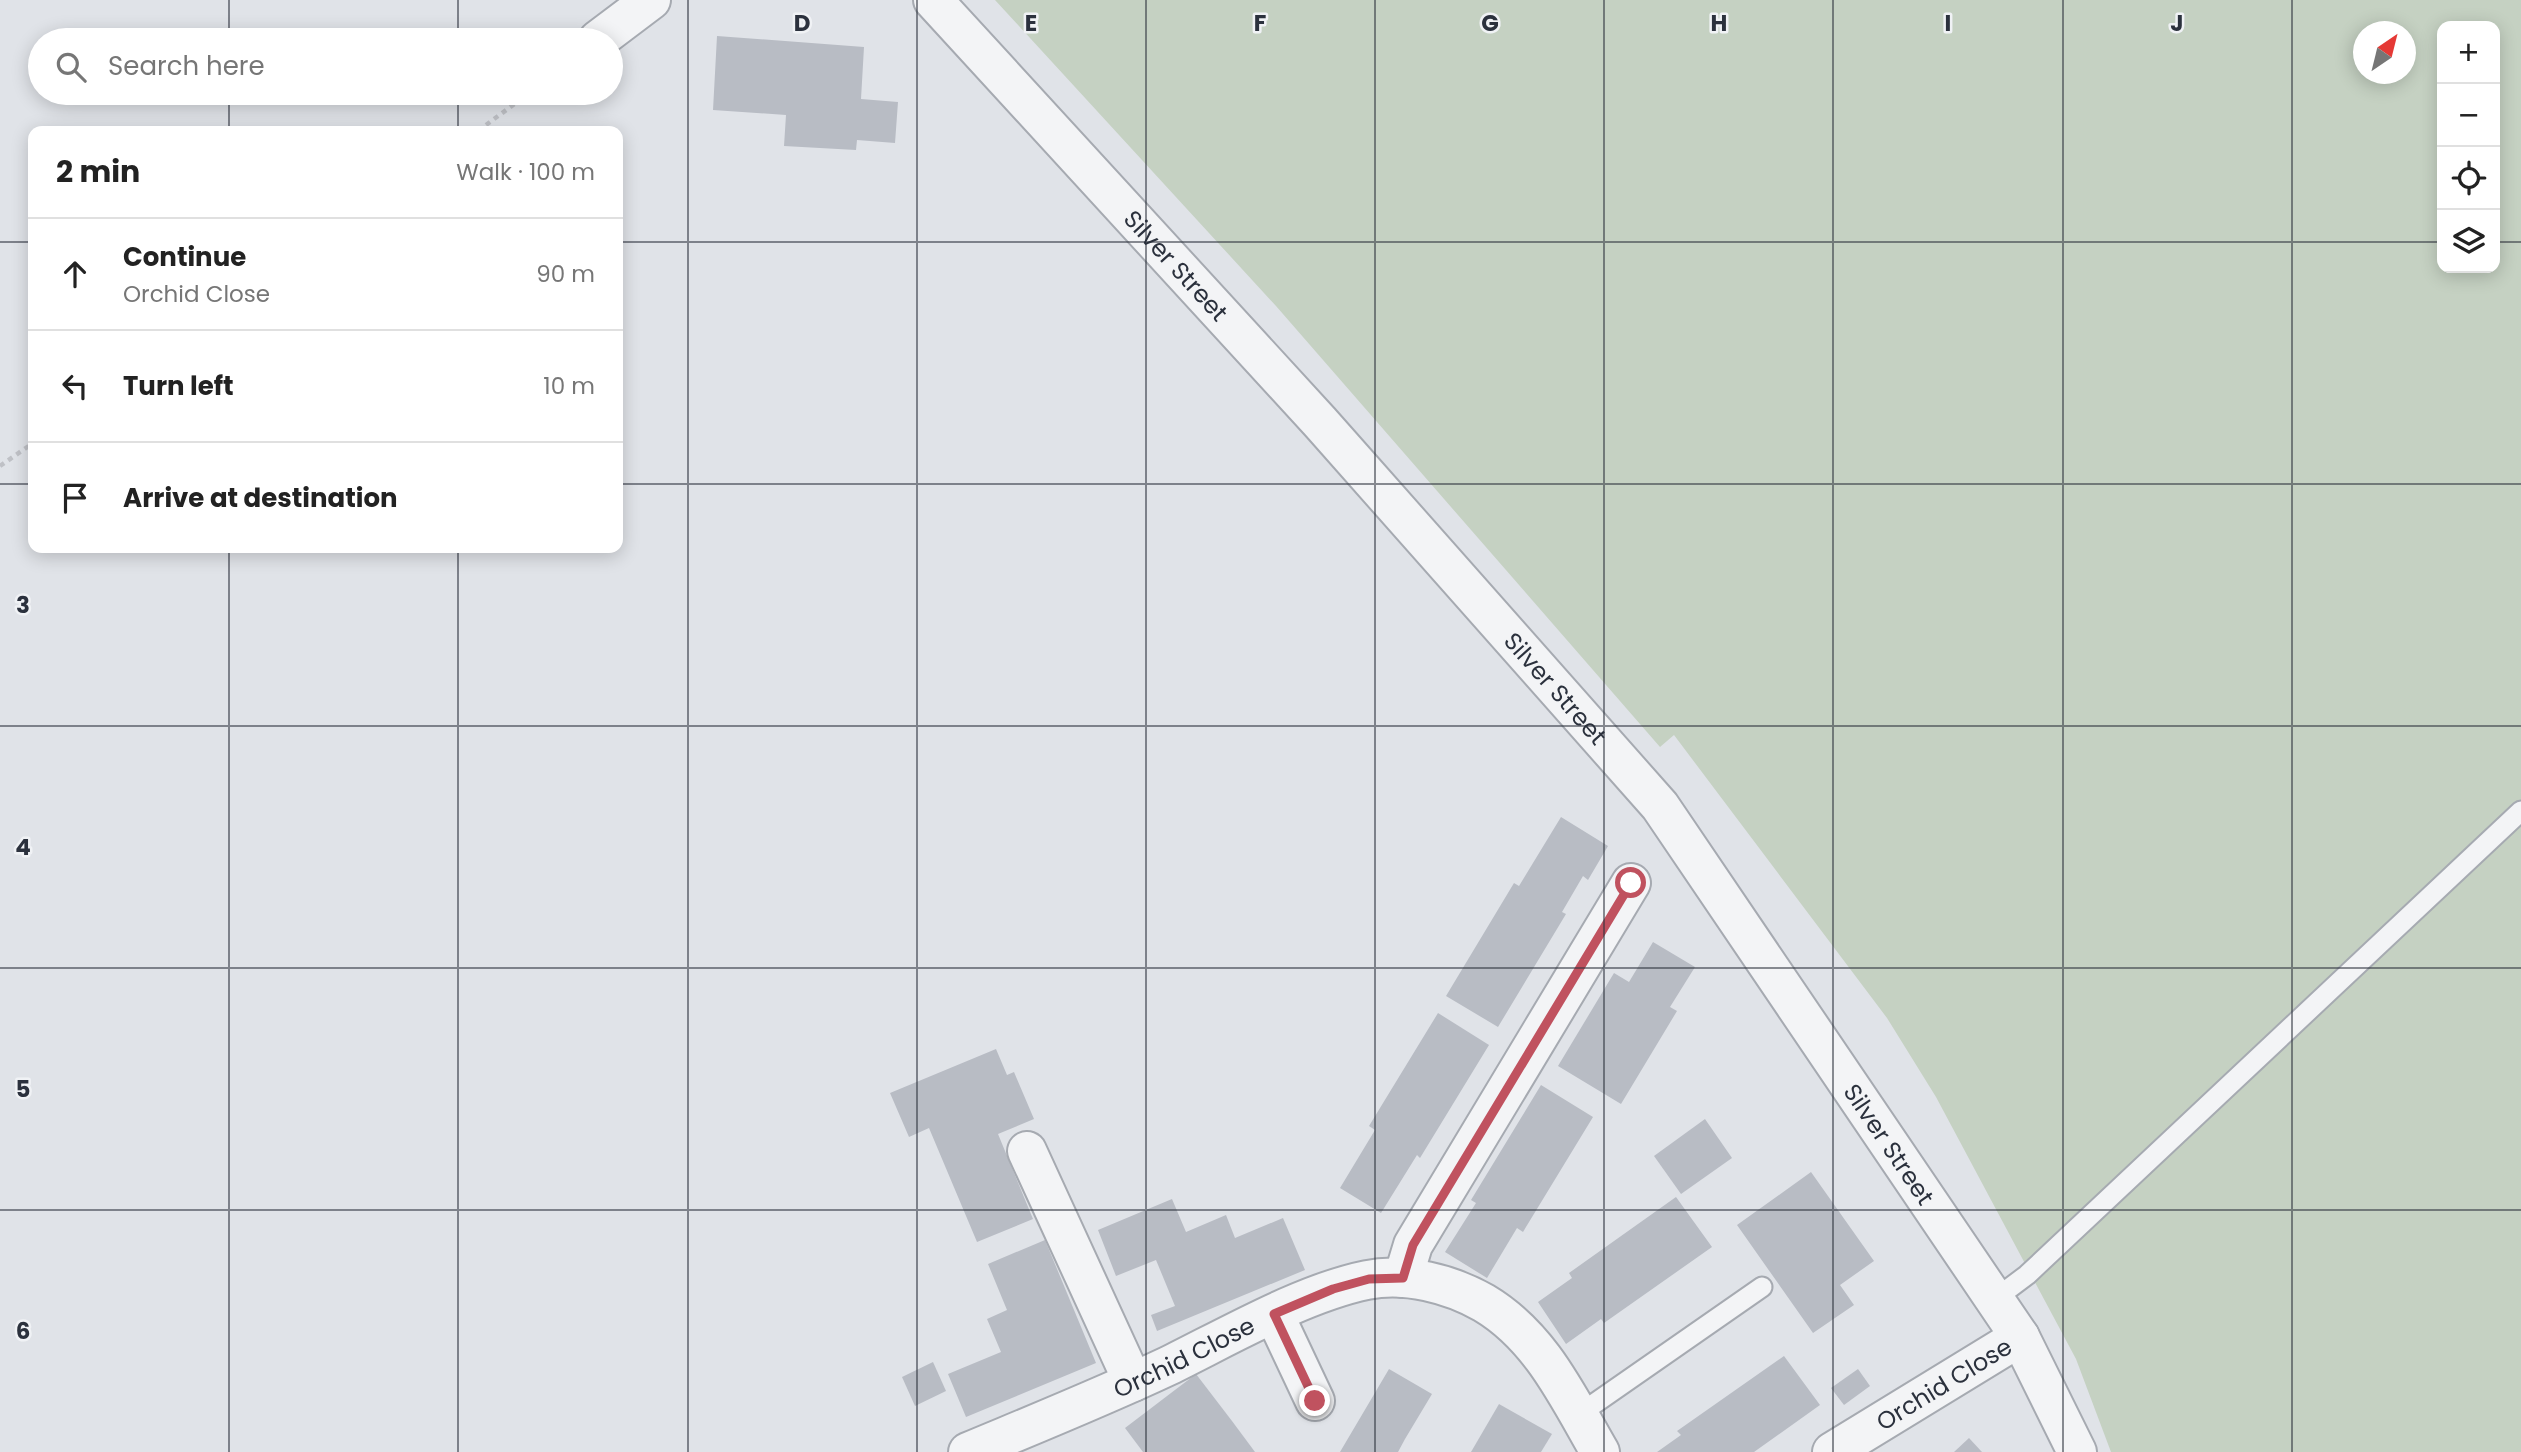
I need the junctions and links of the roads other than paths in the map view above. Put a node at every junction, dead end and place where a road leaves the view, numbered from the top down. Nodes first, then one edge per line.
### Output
1 (650, 0) edge
2 (933, 0) edge
3 (614, 28) edge
4 (2521, 811) edge
5 (1631, 883) dead end
6 (1027, 1151) dead end
7 (1403, 1278) junction
8 (1762, 1287) dead end
9 (1995, 1299) junction
10 (1274, 1314) junction
11 (2020, 1337) junction
12 (1133, 1382) junction
13 (1315, 1401) dead end
14 (1578, 1415) junction
15 (968, 1452) edge
16 (1600, 1452) edge
17 (1832, 1452) edge
18 (2077, 1452) edge

1 - 3 street
2 - 9 street, Silver Street
4 - 9 lane
5 - 7 street
6 - 12 street
7 - 10 street, Orchid Close
7 - 14 street, Orchid Close
8 - 14 lane
9 - 11 street, Silver Street
10 - 12 street, Orchid Close
10 - 13 street
11 - 17 street, Orchid Close
11 - 18 street, Silver Street
12 - 15 street, Orchid Close
14 - 16 street, Orchid Close

